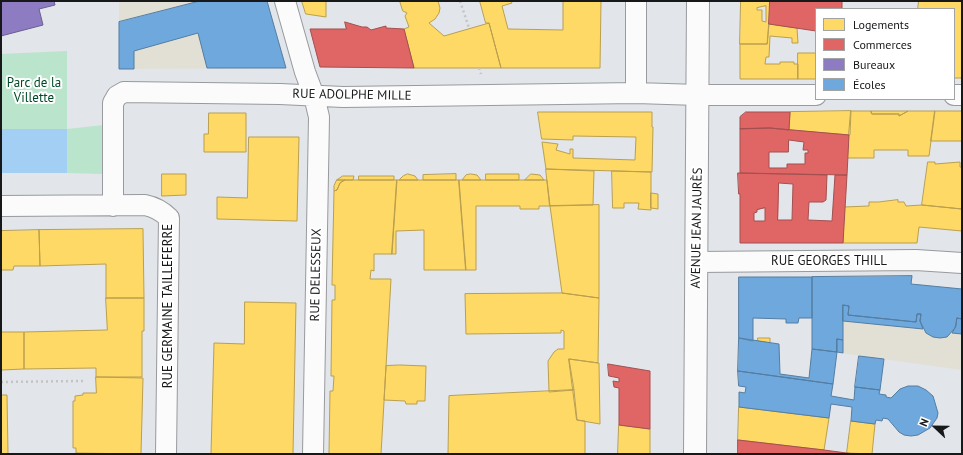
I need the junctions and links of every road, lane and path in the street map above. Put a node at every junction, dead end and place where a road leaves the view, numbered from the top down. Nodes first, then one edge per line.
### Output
1 (285, 1) edge
2 (460, 1) edge
3 (636, 1) edge
4 (698, 1) edge
5 (469, 28) dead end
6 (479, 68) dead end
7 (481, 74) dead end
8 (636, 93) junction
9 (698, 95) junction
10 (815, 95) edge
11 (314, 96) junction
12 (1, 206) edge
13 (113, 206) junction
14 (697, 262) junction
15 (962, 263) edge
16 (83, 381) dead end
17 (1, 382) edge
18 (166, 454) edge
19 (313, 454) edge
20 (695, 454) edge

1 - 11 street, RUE DELESSEUX
2 - 5 path
3 - 8 street
4 - 9 main road, AVENUE JEAN JAURÈS
6 - 7 path
8 - 9 street, RUE ADOLPHE MILLE
8 - 11 street, RUE ADOLPHE MILLE
9 - 10 street, RUE ADOLPHE MILLE
9 - 14 main road, AVENUE JEAN JAURÈS
11 - 13 street, RUE ADOLPHE MILLE
11 - 19 street, RUE DELESSEUX
12 - 13 street
13 - 18 street, RUE GERMAINE TAILLEFERRE
14 - 15 street, RUE GEORGES THILL
14 - 20 main road, AVENUE JEAN JAURÈS
16 - 17 path

